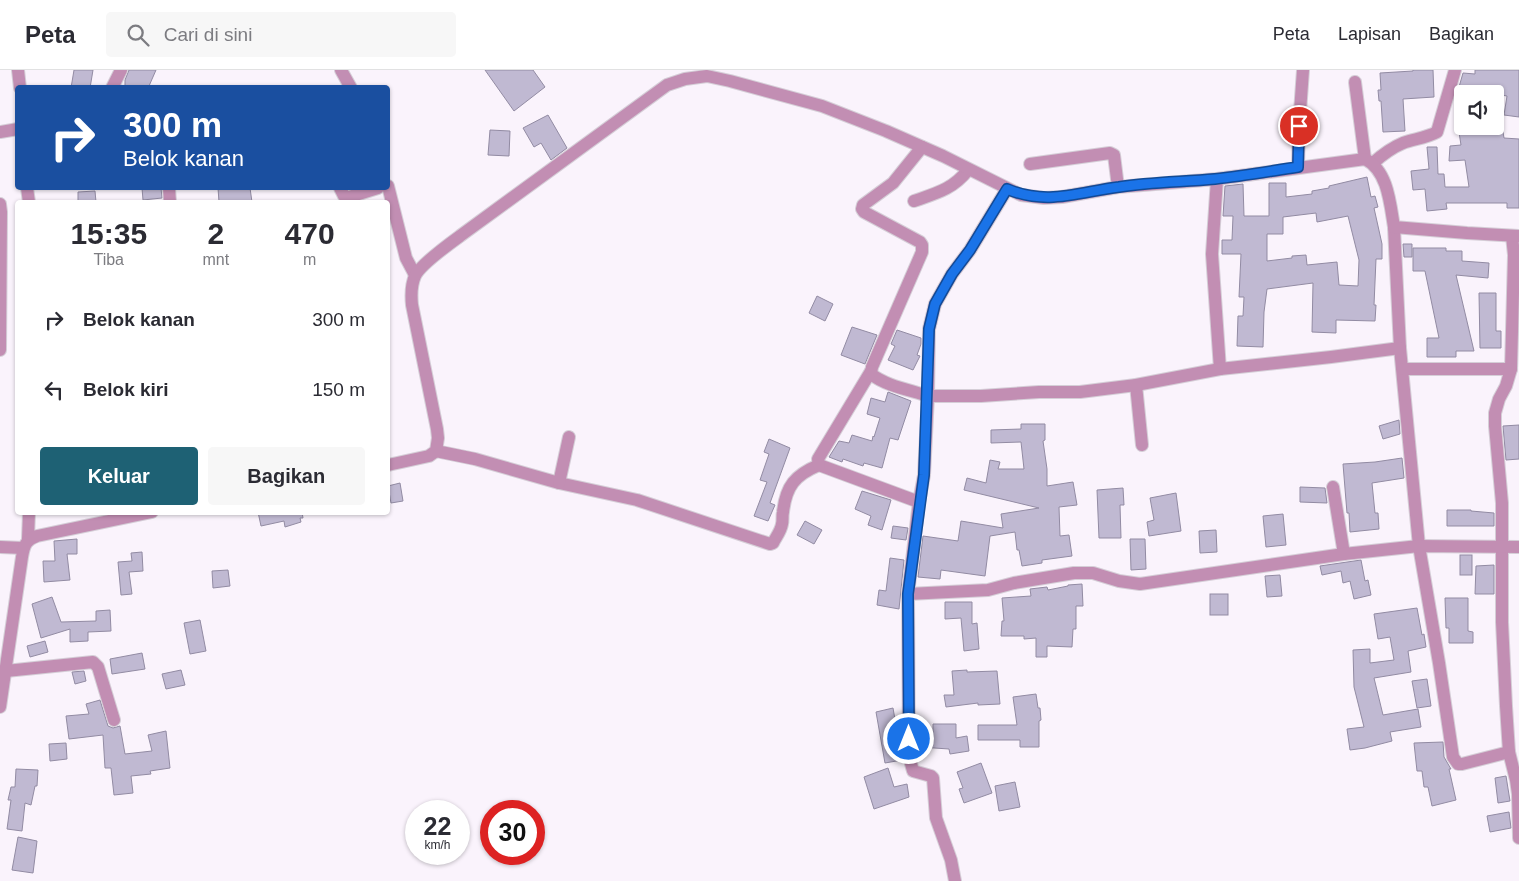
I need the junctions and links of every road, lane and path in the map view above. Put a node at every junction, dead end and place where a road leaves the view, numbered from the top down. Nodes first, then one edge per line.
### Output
1 (18, 70) edge
2 (121, 70) edge
3 (341, 70) edge
4 (1302, 70) edge
5 (1454, 70) edge
6 (1355, 82) dead end
7 (20, 85) edge
8 (114, 85) edge
9 (349, 85) edge
10 (922, 147) junction
11 (1369, 161) junction
12 (1030, 164) dead end
13 (1298, 167) junction
14 (968, 170) junction
15 (1217, 179) junction
16 (1118, 187) junction
17 (1007, 189) junction
18 (341, 190) edge
19 (372, 190) edge
20 (389, 190) edge
21 (914, 201) dead end
22 (0, 204) edge
23 (1394, 227) junction
24 (1516, 236) edge
25 (415, 275) junction
26 (1400, 348) junction
27 (0, 350) edge
28 (1403, 369) junction
29 (1511, 369) junction
30 (1220, 370) junction
31 (871, 371) junction
32 (1136, 384) junction
33 (928, 396) junction
34 (569, 437) dead end
35 (1142, 445) dead end
36 (436, 452) junction
37 (390, 465) edge
38 (819, 465) junction
39 (559, 482) junction
40 (1333, 487) dead end
41 (920, 502) junction
42 (29, 515) edge
43 (138, 515) edge
44 (22, 545) junction
45 (1418, 546) junction
46 (1502, 546) junction
47 (0, 547) edge
48 (1519, 547) edge
49 (1344, 554) junction
50 (908, 594) junction
51 (6, 671) junction
52 (0, 707) edge
53 (114, 720) dead end
54 (1508, 752) junction
55 (1519, 838) edge
56 (955, 881) edge

1 - 7 street
2 - 8 street
3 - 9 street
4 - 13 street
5 - 11 street
6 - 11 street
10 - 14 street
10 - 25 street
10 - 31 street
11 - 13 street
11 - 23 street
12 - 16 street
13 - 15 street
14 - 17 street
14 - 21 street
15 - 16 street
15 - 30 street
16 - 17 street
17 - 33 street
18 - 19 street
20 - 25 street
22 - 27 street
23 - 24 street
23 - 26 street
24 - 29 street
25 - 36 street
26 - 28 street
26 - 30 street
28 - 29 street
28 - 45 street
29 - 46 street
30 - 32 street
31 - 33 street
31 - 38 street
32 - 33 street
32 - 35 street
33 - 41 street
34 - 39 street
36 - 37 street
36 - 39 street
38 - 39 street
38 - 41 street
40 - 49 street
41 - 50 street
42 - 44 street
43 - 44 street
44 - 47 street
44 - 51 street
45 - 46 street
45 - 49 street
45 - 54 street
46 - 48 street
46 - 54 street
49 - 50 street
50 - 56 street
51 - 52 street
51 - 53 street
54 - 55 street

